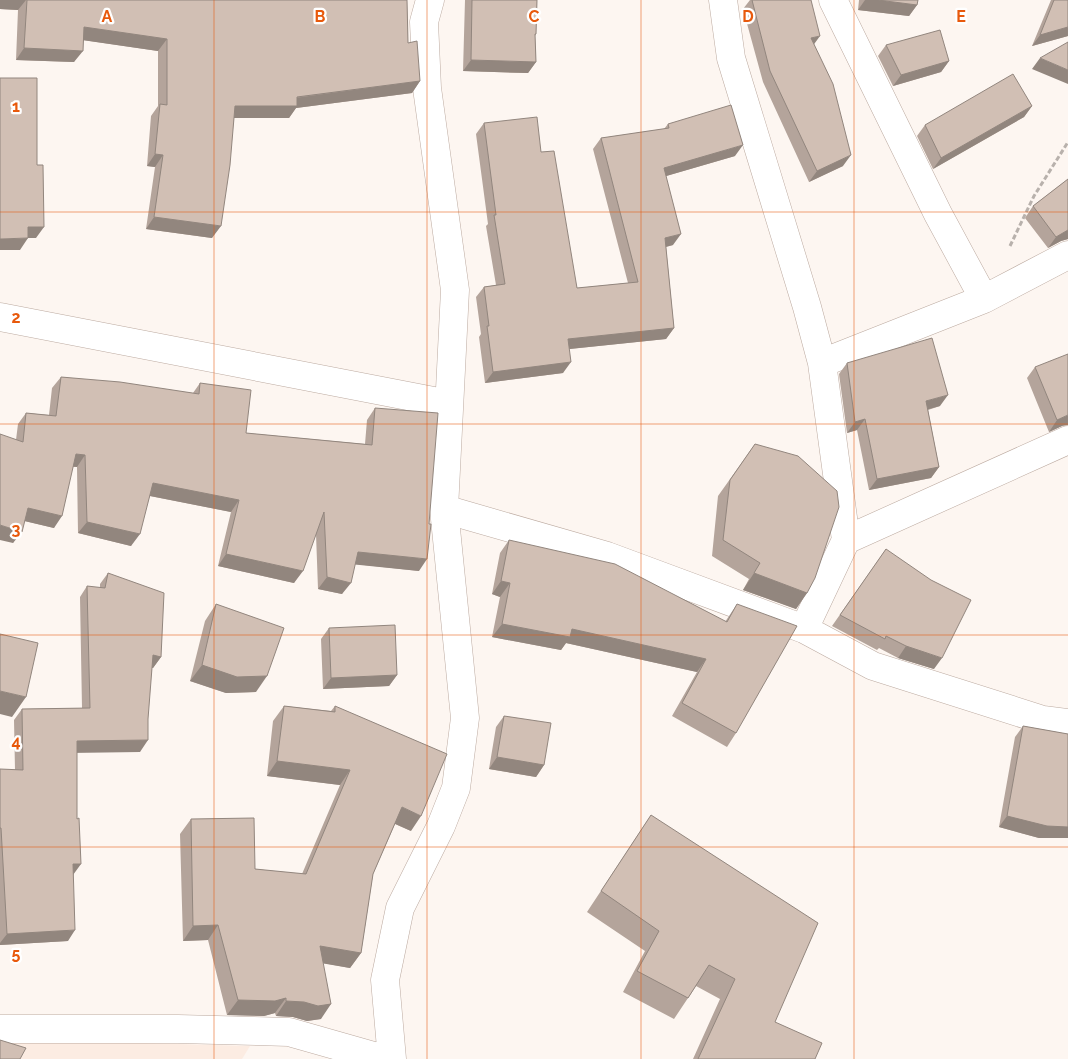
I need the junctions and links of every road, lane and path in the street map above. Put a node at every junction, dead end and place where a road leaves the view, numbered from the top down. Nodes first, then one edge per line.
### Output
1 (430, 0) edge
2 (723, 0) edge
3 (833, 0) edge
4 (1068, 142) edge
5 (1009, 248) dead end
6 (1068, 255) edge
7 (984, 299) junction
8 (0, 317) edge
9 (822, 362) junction
10 (449, 404) junction
11 (1068, 440) edge
12 (444, 509) junction
13 (846, 540) junction
14 (804, 630) junction
15 (1068, 723) edge
16 (0, 1028) edge
17 (384, 1059) edge
18 (392, 1059) edge

1 - 10 street
2 - 9 street
3 - 7 street
4 - 5 path
6 - 7 street
7 - 9 street
8 - 10 street
9 - 13 street
10 - 12 street
11 - 13 street
12 - 14 street
12 - 18 street
13 - 14 street
14 - 15 street
16 - 17 street

